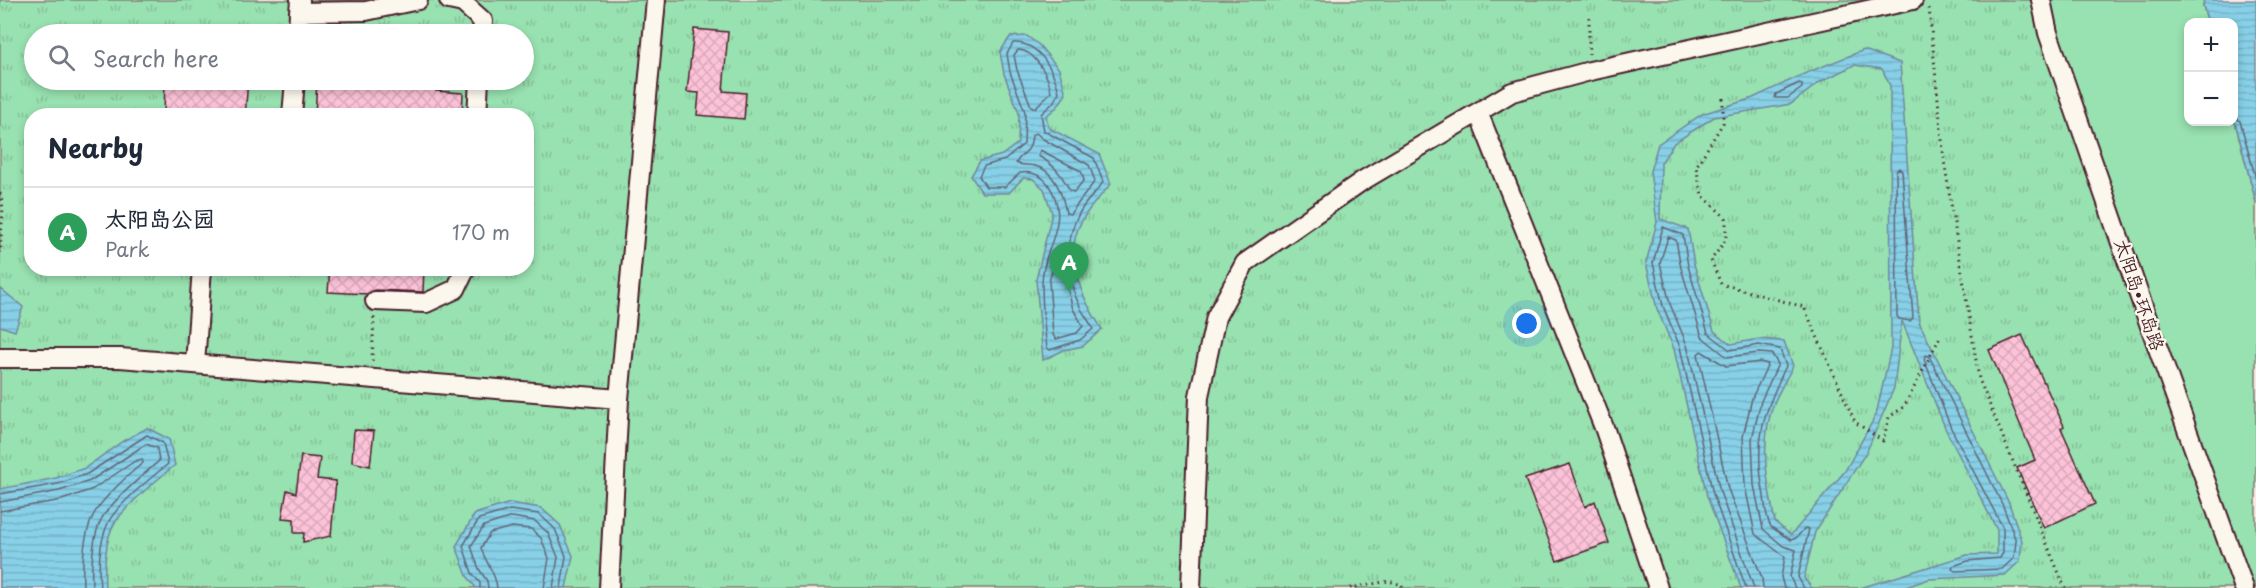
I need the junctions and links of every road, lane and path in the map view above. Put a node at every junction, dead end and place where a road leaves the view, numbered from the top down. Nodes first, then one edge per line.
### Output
1 (418, 0) edge
2 (449, 0) edge
3 (656, 0) edge
4 (1913, 0) edge
5 (1928, 0) edge
6 (2041, 0) edge
7 (300, 6) edge
8 (1589, 17) dead end
9 (299, 24) edge
10 (483, 24) edge
11 (1590, 71) junction
12 (294, 90) edge
13 (478, 90) edge
14 (1723, 98) dead end
15 (293, 108) edge
16 (477, 108) edge
17 (1478, 112) junction
18 (0, 193) edge
19 (0, 253) edge
20 (201, 276) edge
21 (462, 276) edge
22 (375, 301) joint
23 (1940, 337) dead end
24 (0, 358) edge
25 (195, 364) junction
26 (372, 379) junction
27 (619, 399) junction
28 (609, 588) edge
29 (1191, 588) edge
30 (1350, 588) edge
31 (1402, 588) edge
32 (1658, 588) edge
33 (2065, 588) edge
34 (2244, 588) edge

1 - 7 street
2 - 10 street
3 - 27 street
4 - 11 street
5 - 33 path
6 - 34 street, 太阳岛•环岛路
7 - 9 street
8 - 11 path
11 - 17 street
12 - 15 street
13 - 16 street
14 - 23 path
17 - 29 street
17 - 32 street
18 - 19 path
20 - 25 street
21 - 22 street
22 - 26 path
24 - 25 street
25 - 26 street
26 - 27 street
27 - 28 street
30 - 31 path

